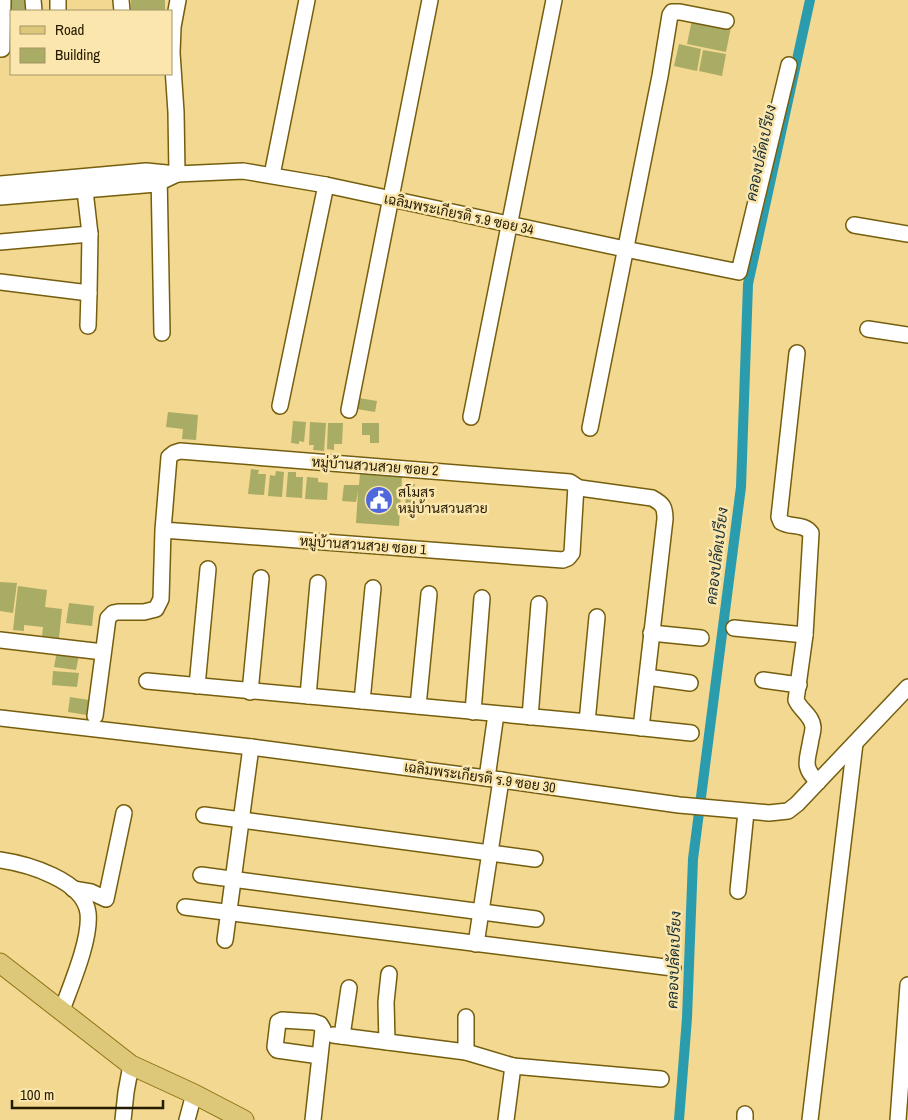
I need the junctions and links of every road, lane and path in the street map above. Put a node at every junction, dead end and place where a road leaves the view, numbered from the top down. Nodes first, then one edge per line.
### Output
1 (3, 0) edge
2 (178, 0) edge
3 (306, 0) edge
4 (430, 0) edge
5 (554, 0) edge
6 (726, 21) dead end
7 (0, 49) edge
8 (789, 65) dead end
9 (178, 174) junction
10 (272, 175) junction
11 (159, 177) junction
12 (0, 184) edge
13 (84, 184) junction
14 (326, 185) junction
15 (0, 197) edge
16 (391, 199) junction
17 (509, 225) junction
18 (854, 225) dead end
19 (90, 234) junction
20 (908, 234) edge
21 (0, 242) edge
22 (625, 250) junction
23 (0, 282) edge
24 (89, 293) junction
25 (88, 326) dead end
26 (868, 329) dead end
27 (162, 333) dead end
28 (908, 335) edge
29 (796, 353) dead end
30 (280, 406) dead end
31 (349, 410) dead end
32 (471, 418) dead end
33 (590, 428) dead end
34 (576, 490) junction
35 (163, 530) junction
36 (208, 569) dead end
37 (261, 578) dead end
38 (318, 583) dead end
39 (373, 588) dead end
40 (429, 594) dead end
41 (482, 598) dead end
42 (539, 604) dead end
43 (596, 618) dead end
44 (734, 628) dead end
45 (651, 633) junction
46 (805, 635) junction
47 (701, 638) dead end
48 (0, 640) edge
49 (103, 652) junction
50 (647, 678) junction
51 (764, 680) dead end
52 (147, 681) dead end
53 (690, 683) dead end
54 (799, 685) junction
55 (196, 686) junction
56 (908, 687) edge
57 (250, 692) junction
58 (308, 696) junction
59 (362, 701) junction
60 (418, 706) junction
61 (473, 712) junction
62 (496, 714) junction
63 (95, 716) dead end
64 (530, 717) junction
65 (0, 718) edge
66 (587, 722) junction
67 (641, 728) junction
68 (691, 733) dead end
69 (855, 743) junction
70 (251, 746) junction
71 (494, 779) junction
72 (818, 782) junction
73 (746, 812) junction
74 (124, 813) dead end
75 (204, 815) dead end
76 (240, 820) junction
77 (490, 853) junction
78 (536, 859) dead end
79 (0, 860) edge
80 (201, 875) dead end
81 (232, 880) junction
82 (71, 888) junction
83 (738, 891) dead end
84 (185, 907) dead end
85 (482, 912) junction
86 (229, 913) junction
87 (536, 919) dead end
88 (225, 940) dead end
89 (476, 944) junction
90 (0, 963) edge
91 (672, 968) dead end
92 (389, 974) dead end
93 (908, 985) edge
94 (349, 988) dead end
95 (62, 1010) junction
96 (466, 1017) dead end
97 (387, 1042) junction
98 (466, 1052) junction
99 (320, 1056) dead end
100 (131, 1065) junction
101 (514, 1066) junction
102 (661, 1079) dead end
103 (194, 1094) junction
104 (123, 1120) edge
105 (187, 1120) edge
106 (244, 1120) edge
107 (313, 1120) edge
108 (506, 1120) edge
109 (810, 1120) edge
110 (898, 1120) edge

1 - 7 street
2 - 9 street
3 - 10 street
4 - 16 street
5 - 17 street
6 - 22 street
8 - 22 street, เฉลิมพระเกียรติ ร.9 ซอย 34
9 - 10 street, เฉลิมพระเกียรติ ร.9 ซอย 34
9 - 11 street, เฉลิมพระเกียรติ ร.9 ซอย 34
10 - 14 street, เฉลิมพระเกียรติ ร.9 ซอย 34
11 - 13 street, เฉลิมพระเกียรติ ร.9 ซอย 34
11 - 27 street
12 - 13 street, เฉลิมพระเกียรติ ร.9 ซอย 34
13 - 15 street, เฉลิมพระเกียรติ ร.9 ซอย 34
13 - 19 street
14 - 16 street, เฉลิมพระเกียรติ ร.9 ซอย 34
14 - 30 street
16 - 17 street, เฉลิมพระเกียรติ ร.9 ซอย 34
16 - 31 street
17 - 22 street, เฉลิมพระเกียรติ ร.9 ซอย 34
17 - 32 street
18 - 20 street
19 - 21 street
19 - 24 street
22 - 33 street
23 - 24 street
24 - 25 street
26 - 28 street
29 - 46 street
34 - 35 street, หมู่บ้านสวนสวย ซอย 1
34 - 35 street, หมู่บ้านสวนสวย ซอย 2
34 - 45 street
35 - 49 street
36 - 55 street
37 - 57 street
38 - 58 street
39 - 59 street
40 - 60 street
41 - 61 street
42 - 64 street
43 - 66 street
44 - 46 street
45 - 47 street
45 - 50 street
46 - 54 street
48 - 49 street
49 - 63 street
50 - 53 street
50 - 67 street
51 - 54 street
52 - 55 street
54 - 72 street
55 - 57 street
56 - 69 street, เฉลิมพระเกียรติ ร.9 ซอย 30
57 - 58 street
58 - 59 street
59 - 60 street
60 - 61 street
61 - 62 street
62 - 64 street
62 - 71 street
64 - 66 street
65 - 70 street, เฉลิมพระเกียรติ ร.9 ซอย 30
66 - 67 street
67 - 68 street
69 - 72 street, เฉลิมพระเกียรติ ร.9 ซอย 30
69 - 109 street
70 - 71 street, เฉลิมพระเกียรติ ร.9 ซอย 30
70 - 76 street
71 - 73 street, เฉลิมพระเกียรติ ร.9 ซอย 30
71 - 77 street
72 - 73 street, เฉลิมพระเกียรติ ร.9 ซอย 30
73 - 83 street
74 - 82 street
75 - 76 street
76 - 77 street
76 - 81 street
77 - 78 street
77 - 85 street
79 - 82 street
80 - 81 street
81 - 85 street
81 - 86 street
82 - 95 street
84 - 86 street
85 - 87 street
85 - 89 street
86 - 88 street
86 - 89 street
89 - 91 street
90 - 95 main road
92 - 97 street
93 - 110 street
94 - 97 street
95 - 100 main road
96 - 98 street
97 - 98 street
98 - 101 street
99 - 107 street
100 - 103 main road
100 - 104 street
101 - 102 street
101 - 108 street
103 - 105 street
103 - 106 main road

